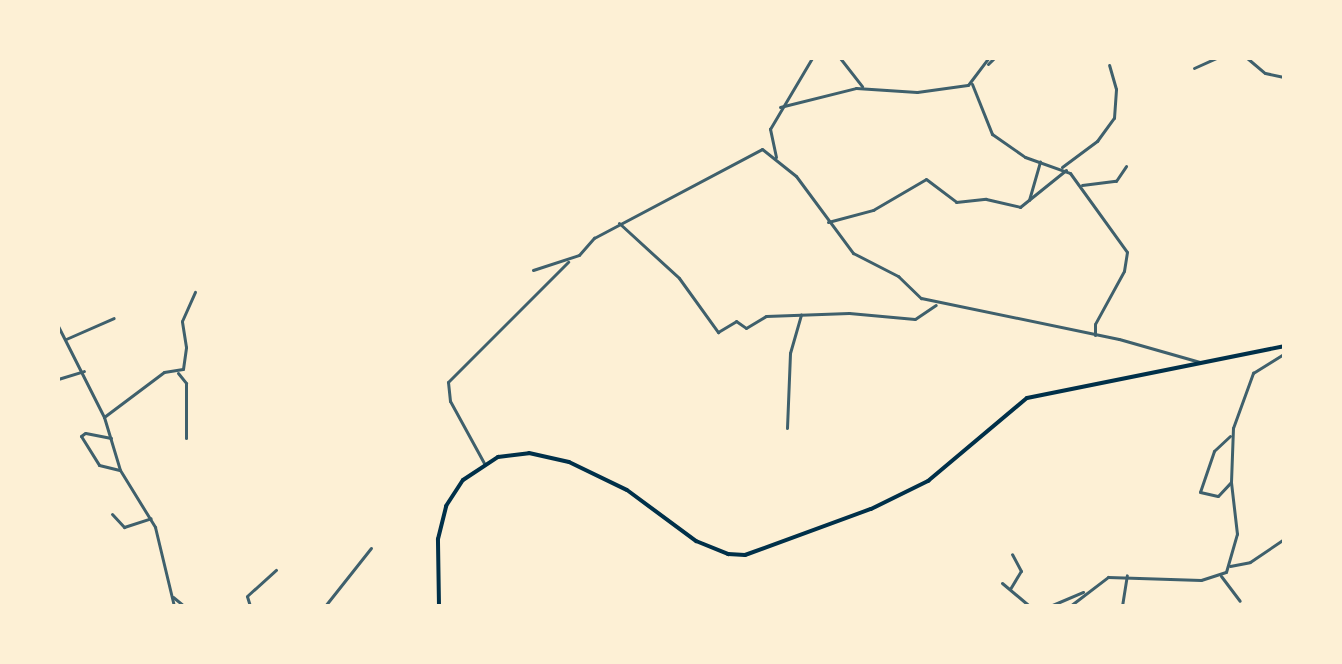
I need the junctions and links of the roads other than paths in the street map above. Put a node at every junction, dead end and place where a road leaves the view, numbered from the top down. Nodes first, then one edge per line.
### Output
1 (812, 58) edge
2 (840, 58) edge
3 (988, 58) edge
4 (994, 58) edge
5 (1216, 58) edge
6 (1247, 58) edge
7 (1109, 65) dead end
8 (986, 67) junction
9 (1194, 68) dead end
10 (1284, 77) edge
11 (972, 84) junction
12 (863, 87) junction
13 (780, 107) junction
14 (776, 157) junction
15 (1040, 162) junction
16 (1126, 166) dead end
17 (1064, 169) junction
18 (1082, 185) junction
19 (1029, 201) junction
20 (619, 223) junction
21 (827, 223) junction
22 (570, 259) junction
23 (533, 270) dead end
24 (195, 292) dead end
25 (937, 304) junction
26 (801, 315) junction
27 (114, 318) dead end
28 (58, 326) edge
29 (1095, 335) junction
30 (66, 339) junction
31 (1284, 346) edge
32 (1284, 354) edge
33 (1200, 362) junction
34 (84, 371) junction
35 (178, 373) junction
36 (58, 379) edge
37 (104, 417) junction
38 (787, 428) dead end
39 (1231, 435) junction
40 (111, 438) junction
41 (186, 438) dead end
42 (484, 463) junction
43 (120, 470) junction
44 (1231, 482) junction
45 (112, 514) dead end
46 (151, 518) junction
47 (1284, 539) edge
48 (371, 548) dead end
49 (1012, 554) dead end
50 (1230, 566) junction
51 (276, 570) dead end
52 (1127, 575) junction
53 (1221, 576) junction
54 (1002, 583) dead end
55 (1010, 589) junction
56 (1083, 592) junction
57 (173, 597) junction
58 (1240, 601) dead end
59 (174, 606) edge
60 (184, 606) edge
61 (250, 606) edge
62 (325, 606) edge
63 (439, 606) edge
64 (1029, 606) edge
65 (1050, 606) edge
66 (1070, 606) edge
67 (1122, 606) edge

1 - 13 street
2 - 12 street
3 - 8 street
4 - 8 street
5 - 9 street
6 - 10 street
7 - 17 street
8 - 11 street
11 - 12 street
11 - 15 street
12 - 13 street
13 - 14 street
14 - 20 street
14 - 21 street
15 - 17 street
15 - 19 street
16 - 18 street
17 - 18 street
17 - 19 street
18 - 29 street
19 - 21 street
20 - 22 street
20 - 26 street
21 - 25 street
22 - 23 street
22 - 42 street
24 - 35 street
25 - 26 street
25 - 29 street
26 - 38 street
27 - 30 street
28 - 30 street
29 - 33 street
30 - 34 street
31 - 33 highway
32 - 39 street
33 - 42 highway
34 - 36 street
34 - 37 street
35 - 37 street
35 - 41 street
37 - 40 street
39 - 44 street
39 - 44 street
40 - 43 street
40 - 43 street
42 - 63 highway
43 - 46 street
44 - 50 street
45 - 46 street
46 - 57 street
47 - 50 street
48 - 62 street
49 - 55 street
50 - 53 street
51 - 61 street
52 - 53 street
52 - 56 street
52 - 67 street
53 - 58 street
54 - 55 street
55 - 64 street
56 - 65 street
56 - 66 street
57 - 59 street
57 - 60 street

